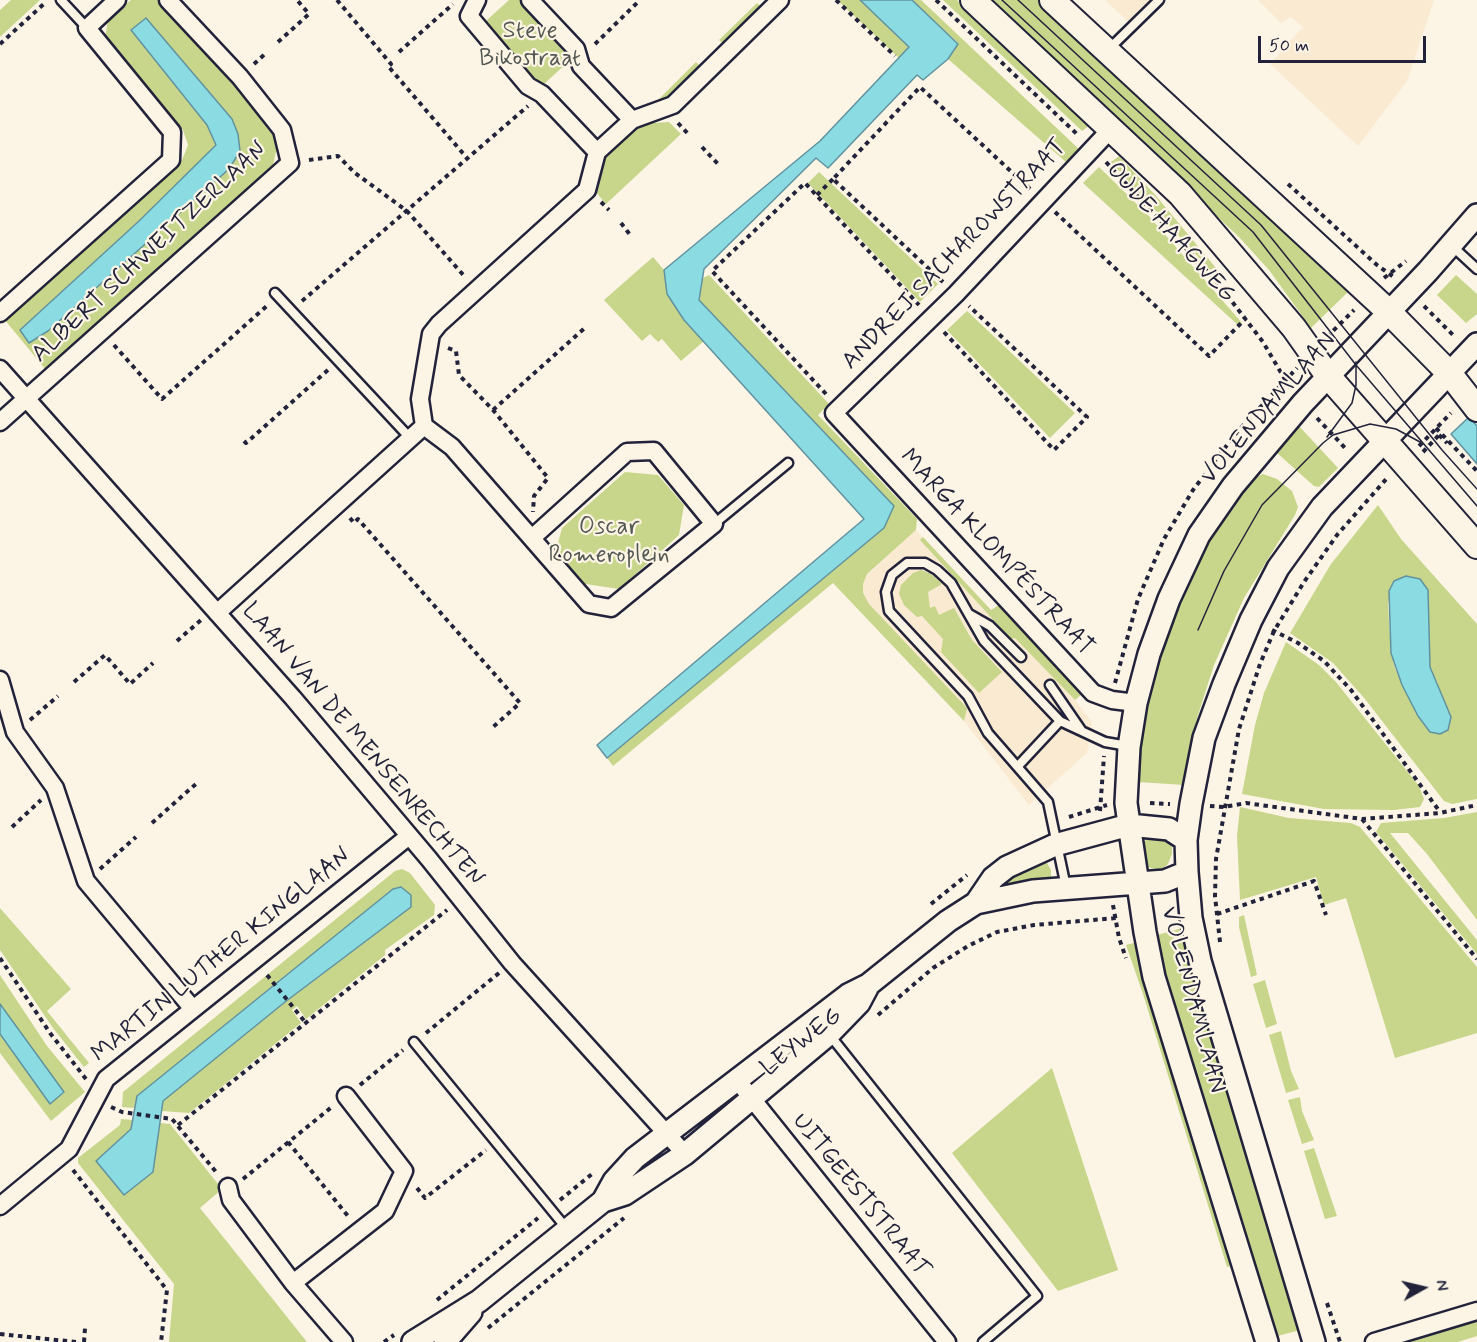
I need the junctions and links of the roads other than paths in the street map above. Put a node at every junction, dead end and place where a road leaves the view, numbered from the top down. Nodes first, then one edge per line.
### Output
1 (61, 0) edge
2 (117, 0) edge
3 (168, 0) edge
4 (477, 0) edge
5 (530, 0) edge
6 (780, 0) edge
7 (973, 0) edge
8 (1052, 0) edge
9 (1159, 0) edge
10 (87, 28) junction
11 (1106, 51) junction
12 (632, 120) junction
13 (1110, 130) junction
14 (597, 152) junction
15 (1477, 215) edge
16 (1451, 245) junction
17 (1477, 269) edge
18 (277, 295) road end
19 (1389, 312) junction
20 (0, 313) edge
21 (1474, 347) edge
22 (0, 369) edge
23 (1450, 374) junction
24 (1328, 376) junction
25 (26, 399) junction
26 (1471, 403) edge
27 (834, 413) joint
28 (0, 422) edge
29 (424, 426) junction
30 (411, 439) junction
31 (1384, 441) junction
32 (788, 463) dead end
33 (714, 524) junction
34 (533, 537) junction
35 (1477, 546) edge
36 (215, 611) junction
37 (967, 614) junction
38 (1022, 657) dead end
39 (0, 680) edge
40 (1050, 685) dead end
41 (1136, 703) junction
42 (1060, 721) junction
43 (1081, 731) junction
44 (1129, 747) junction
45 (1018, 766) junction
46 (1129, 825) junction
47 (409, 836) junction
48 (1186, 840) junction
49 (1055, 845) junction
50 (1187, 872) junction
51 (1137, 883) junction
52 (1066, 888) junction
53 (976, 903) junction
54 (193, 1009) junction
55 (823, 1026) junction
56 (414, 1042) road end
57 (737, 1080) junction
58 (346, 1096) road end
59 (752, 1100) junction
60 (669, 1135) junction
61 (685, 1154) junction
62 (228, 1187) road end
63 (603, 1201) junction
64 (0, 1206) edge
65 (567, 1229) junction
66 (293, 1284) junction
67 (479, 1302) junction
68 (1477, 1311) edge
69 (344, 1342) edge
70 (414, 1342) edge
71 (446, 1342) edge
72 (947, 1342) edge
73 (983, 1342) edge
74 (1267, 1342) edge
75 (1314, 1342) edge
76 (1374, 1342) edge

1 - 10 lane
2 - 10 street
3 - 25 street, ALBERT SCHWEITZERLAAN
4 - 14 street
5 - 12 street
6 - 12 street
7 - 13 main road, OUDE HAAGWEG
8 - 11 main road
9 - 11 lane
10 - 20 street
11 - 19 main road
12 - 14 street
13 - 24 main road, OUDE HAAGWEG
13 - 27 street, ANDREJ SACHAROWSTRAAT
14 - 29 street
15 - 16 street, VOLENDAMLAAN
16 - 17 lane
16 - 19 street, VOLENDAMLAAN
18 - 30 lane
19 - 23 main road
19 - 24 street, VOLENDAMLAAN
21 - 23 street, VOLENDAMLAAN
22 - 25 street, LAAN VAN DE MENSENRECHTEN
23 - 26 main road
23 - 31 street, VOLENDAMLAAN
24 - 31 main road, OUDE HAAGWEG
24 - 41 street, VOLENDAMLAAN
25 - 28 street, ALBERT SCHWEITZERLAAN
25 - 36 street, LAAN VAN DE MENSENRECHTEN
27 - 41 street, MARGA KLOMPÉSTRAAT
29 - 30 street
29 - 34 street
30 - 36 street
31 - 35 main road, OUDE HAAGWEG
31 - 48 street, VOLENDAMLAAN
32 - 33 lane
33 - 34 street
33 - 34 street
36 - 47 street, LAAN VAN DE MENSENRECHTEN
37 - 38 lane
37 - 42 lane
37 - 45 lane
39 - 54 street
40 - 43 lane
41 - 44 street, VOLENDAMLAAN
42 - 43 lane
42 - 45 lane
43 - 44 lane
44 - 46 street, VOLENDAMLAAN
45 - 49 lane
46 - 48 street, LEYWEG
46 - 49 street, LEYWEG
46 - 51 street, VOLENDAMLAAN
47 - 54 street, MARTIN LUTHER KINGLAAN
47 - 60 street, LAAN VAN DE MENSENRECHTEN
48 - 50 street, VOLENDAMLAAN
49 - 52 lane
49 - 53 street, LEYWEG
50 - 51 street, LEYWEG
50 - 75 street, VOLENDAMLAAN
51 - 52 street, LEYWEG
51 - 74 street, VOLENDAMLAAN
52 - 53 street, LEYWEG
53 - 55 street, LEYWEG
54 - 64 street, MARTIN LUTHER KINGLAAN
55 - 57 street, LEYWEG
55 - 59 street, LEYWEG
55 - 73 lane
56 - 65 lane
57 - 59 street, UITGEESTSTRAAT
57 - 60 street, LEYWEG
58 - 66 street
59 - 61 street, LEYWEG
59 - 72 street, UITGEESTSTRAAT
60 - 61 street, LAAN VAN DE MENSENRECHTEN
60 - 63 street, LEYWEG
61 - 63 street, LEYWEG
62 - 66 street
63 - 65 street, LEYWEG
65 - 67 street, LEYWEG
66 - 69 street
67 - 70 street, LEYWEG
67 - 71 street, LEYWEG
68 - 76 street

